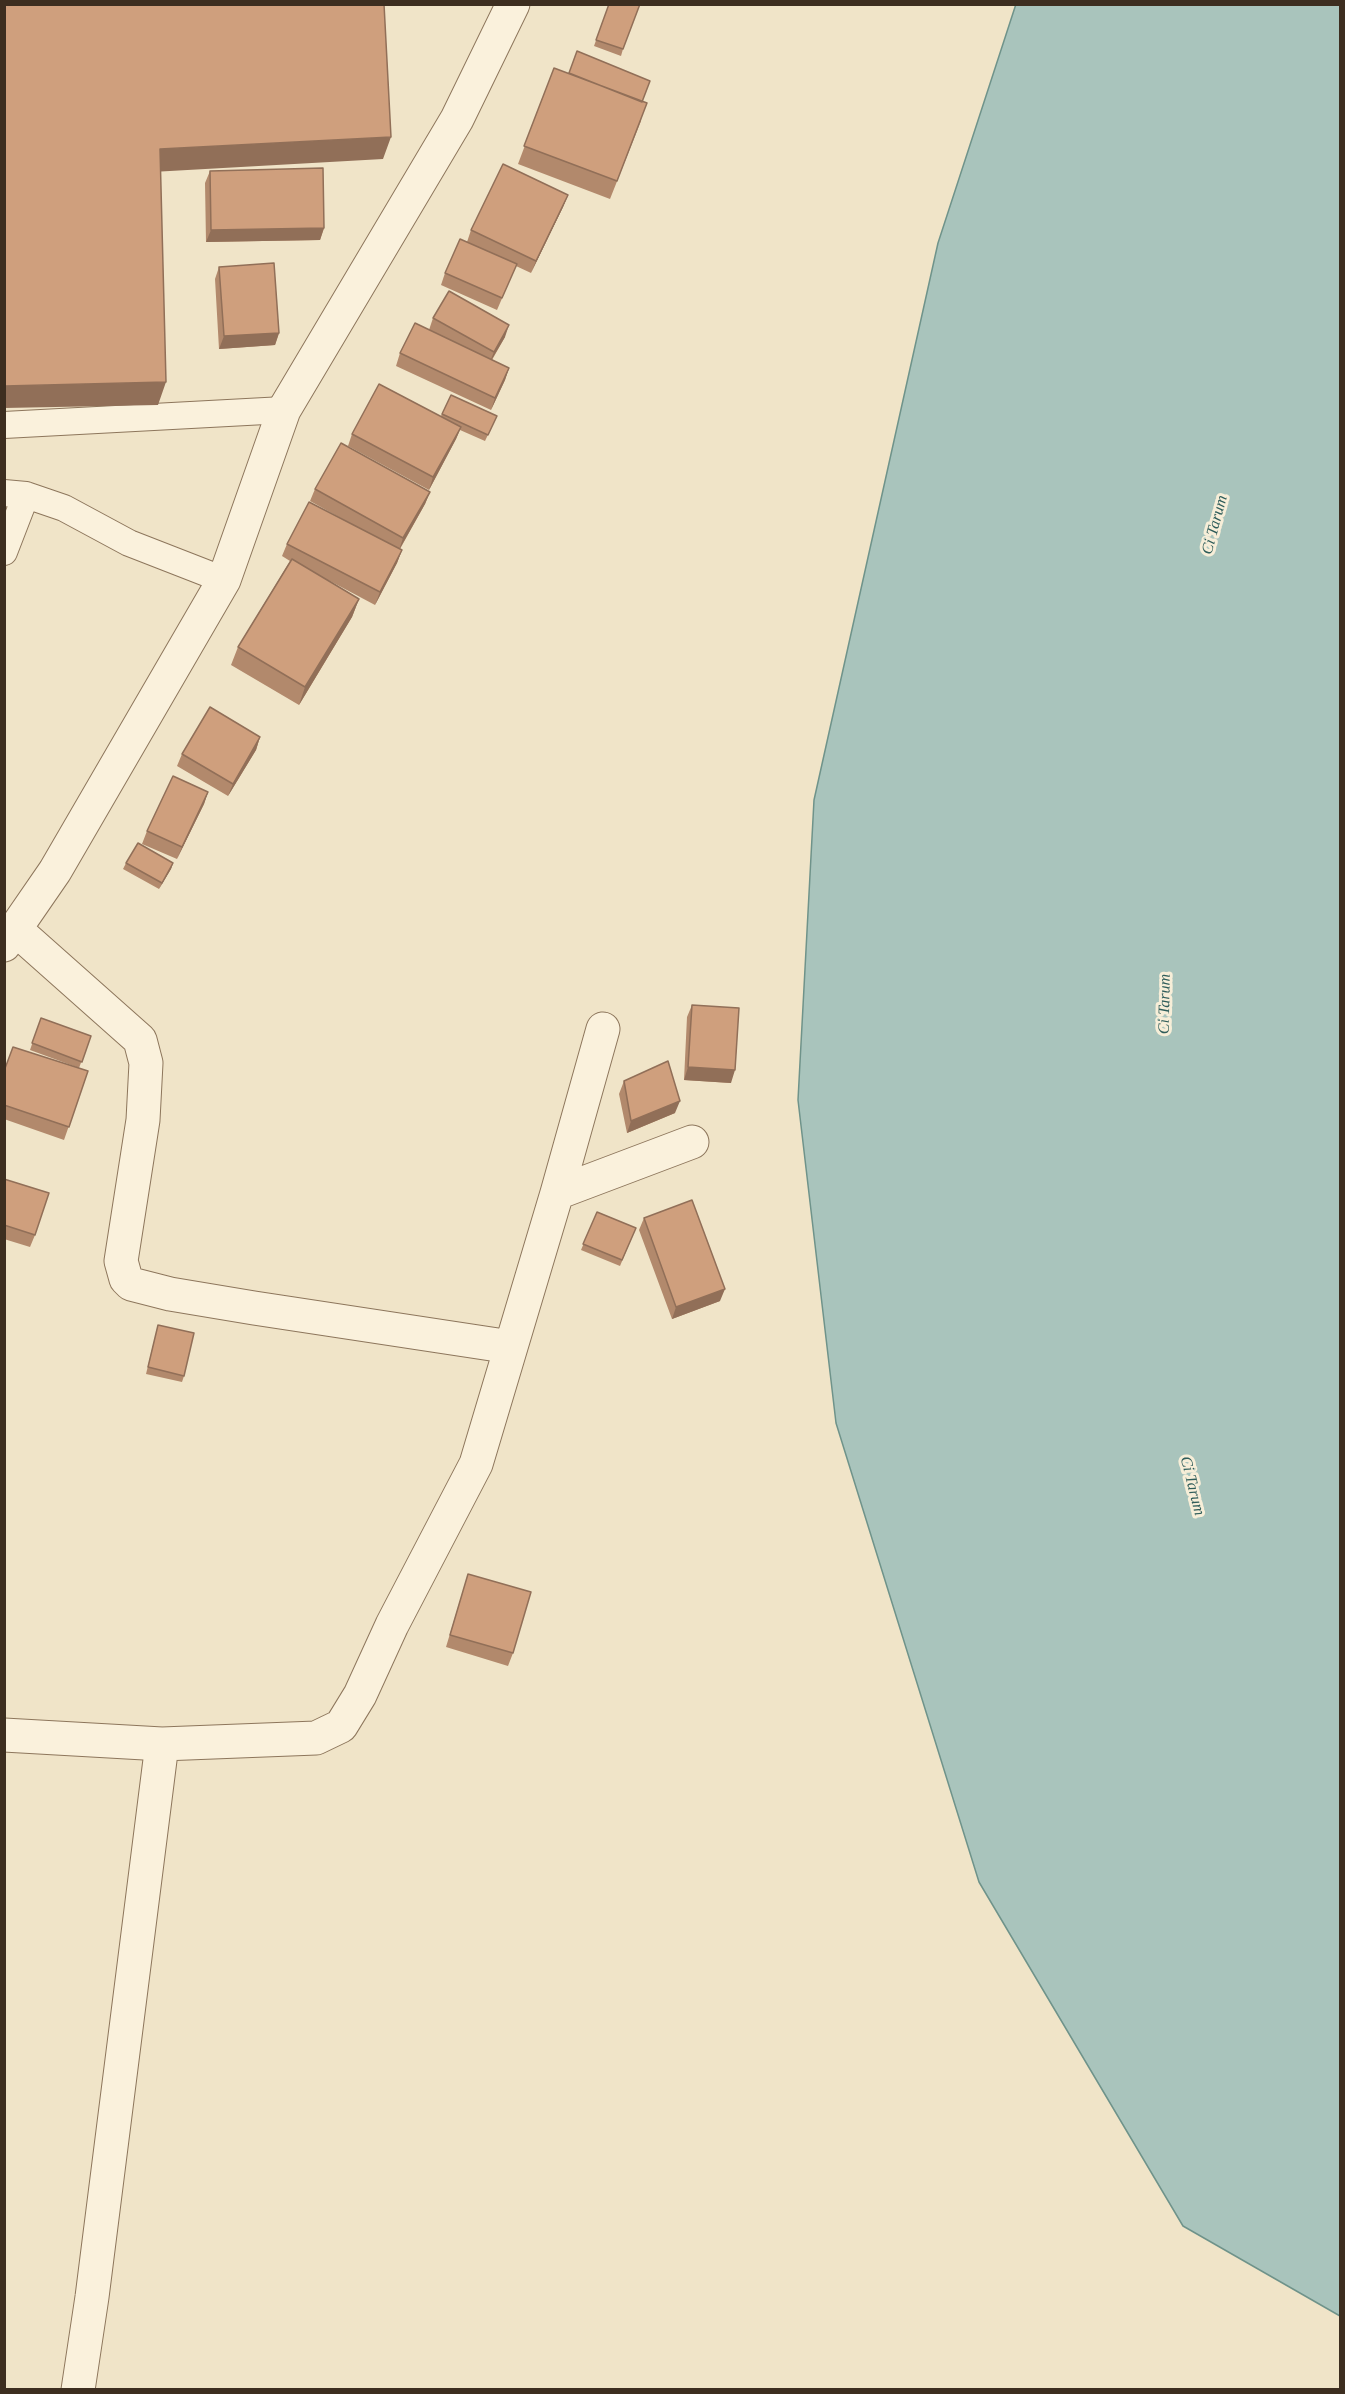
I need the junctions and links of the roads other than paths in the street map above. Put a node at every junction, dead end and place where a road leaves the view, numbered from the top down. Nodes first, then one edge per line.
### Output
1 (513, 4) edge
2 (284, 410) junction
3 (4, 425) edge
4 (15, 494) edge
5 (4, 552) edge
6 (224, 580) junction
7 (10, 937) edge
8 (603, 1029) dead end
9 (692, 1142) dead end
10 (557, 1193) junction
11 (511, 1347) junction
12 (4, 1735) edge
13 (162, 1744) junction
14 (78, 2390) edge

1 - 2 street
2 - 3 lane
2 - 6 street
4 - 5 lane
4 - 6 lane
6 - 7 street
7 - 11 street
8 - 10 street
9 - 10 street
10 - 11 street
11 - 13 street
12 - 13 street
13 - 14 street

